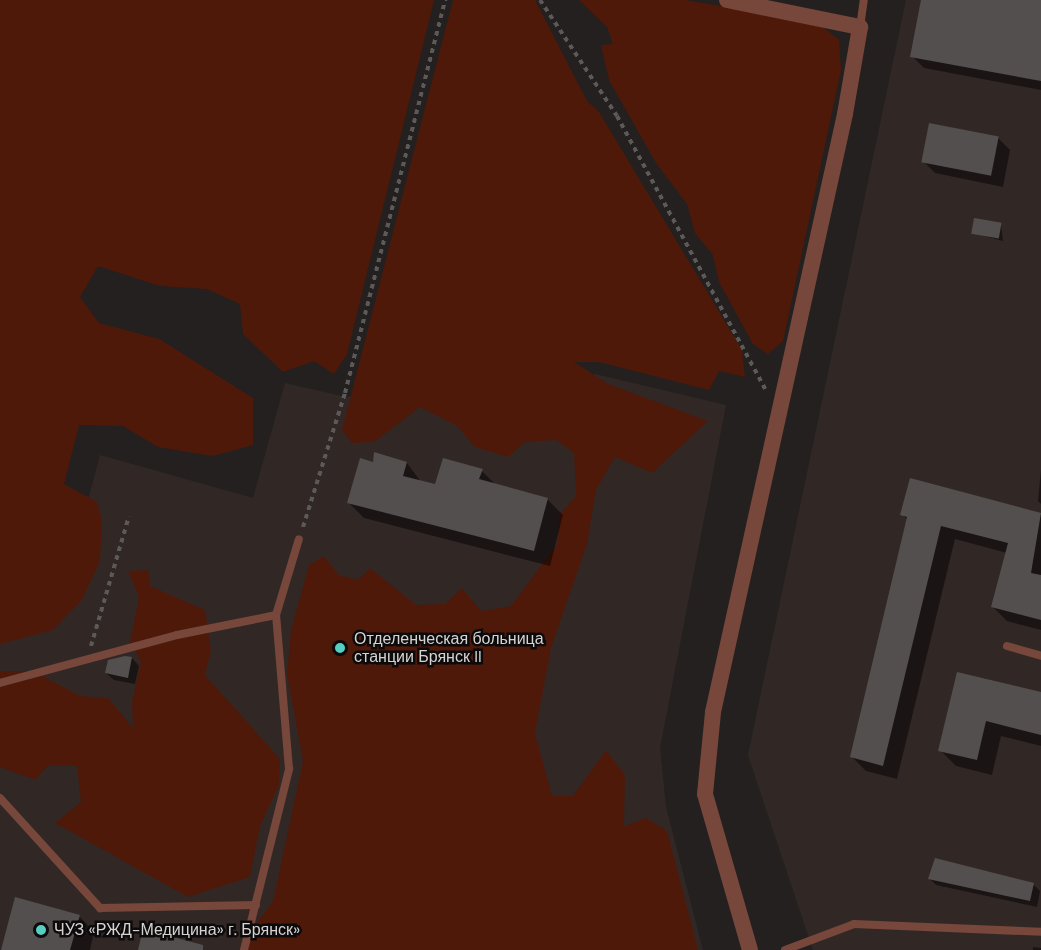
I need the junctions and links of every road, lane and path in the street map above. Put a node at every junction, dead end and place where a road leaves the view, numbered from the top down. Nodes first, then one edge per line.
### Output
1 (445, 0) edge
2 (540, 0) edge
3 (727, 0) edge
4 (864, 0) edge
5 (860, 27) junction
6 (777, 412) junction
7 (129, 516) dead end
8 (299, 539) joint
9 (276, 615) junction
10 (1008, 646) dead end
11 (1041, 656) edge
12 (87, 658) junction
13 (0, 683) edge
14 (0, 798) edge
15 (256, 905) junction
16 (1041, 932) edge
17 (243, 950) edge
18 (750, 950) edge
19 (785, 950) edge

1 - 8 path
2 - 6 path
3 - 5 street
4 - 5 lane
5 - 6 street
6 - 18 street
7 - 12 path
8 - 9 lane
9 - 12 lane
9 - 15 lane
10 - 11 lane
12 - 13 lane
14 - 15 lane
15 - 17 lane
16 - 19 lane

